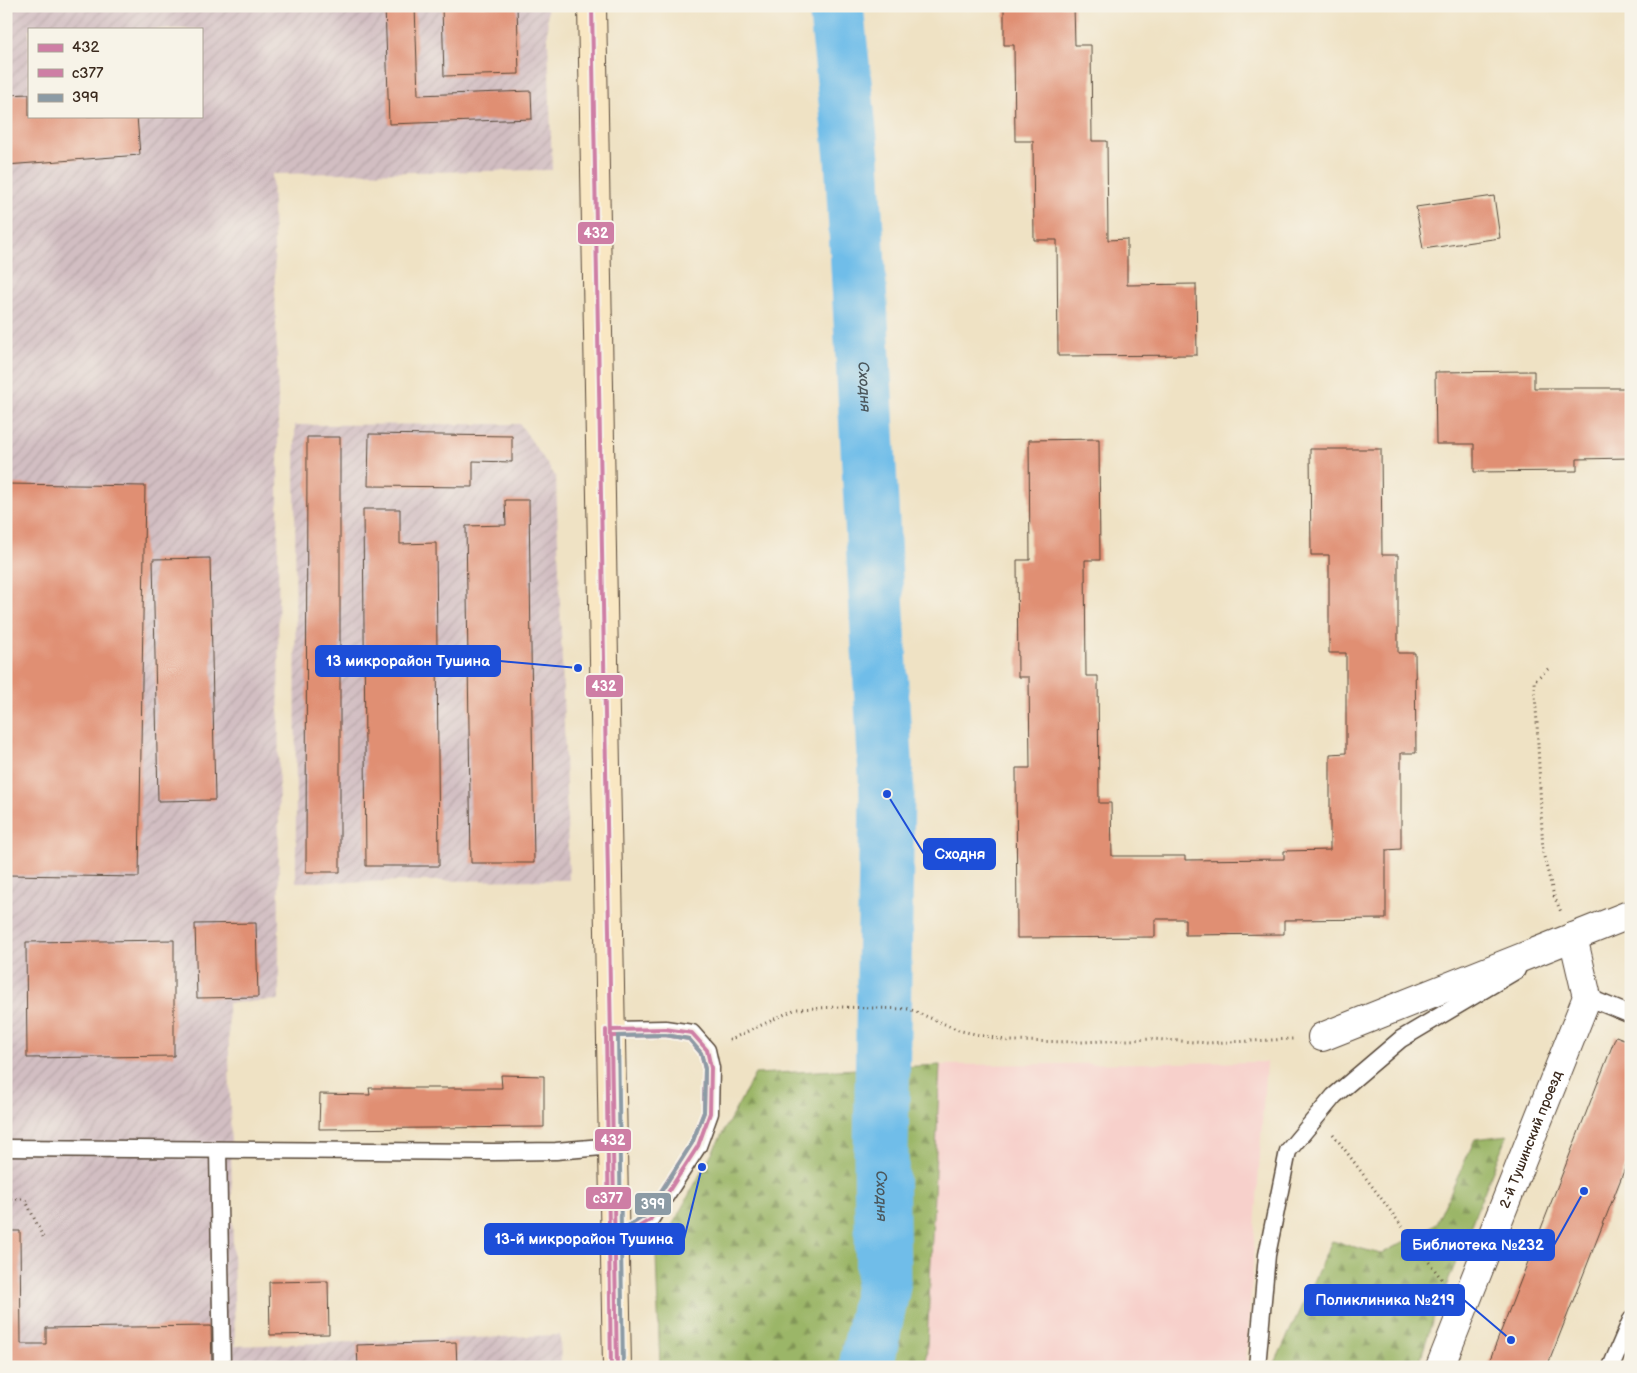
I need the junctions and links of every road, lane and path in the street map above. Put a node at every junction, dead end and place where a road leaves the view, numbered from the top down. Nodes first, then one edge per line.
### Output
1 (592, 6) edge
2 (1548, 669) dead end
3 (1631, 914) edge
4 (1573, 937) junction
5 (1586, 998) junction
6 (1631, 1015) edge
7 (612, 1030) junction
8 (1322, 1037) joint
9 (725, 1042) dead end
10 (1318, 1115) junction
11 (613, 1146) junction
12 (7, 1148) edge
13 (218, 1150) junction
14 (6, 1199) edge
15 (43, 1237) dead end
16 (614, 1242) junction
17 (1462, 1307) junction
18 (1631, 1320) edge
19 (222, 1367) edge
20 (617, 1367) edge
21 (1257, 1367) edge
22 (1440, 1367) edge
23 (1611, 1367) edge

1 - 7 street
2 - 4 path
3 - 4 street
4 - 5 street
4 - 8 street
4 - 10 lane
5 - 6 lane
5 - 17 street, 2-й Тушинский проезд
7 - 11 street
7 - 16 lane
8 - 9 path
10 - 17 path
10 - 21 lane
11 - 13 lane
11 - 16 street
12 - 13 lane
13 - 19 lane
14 - 15 path
16 - 20 street
17 - 22 street, 2-й Тушинский проезд
18 - 23 lane

